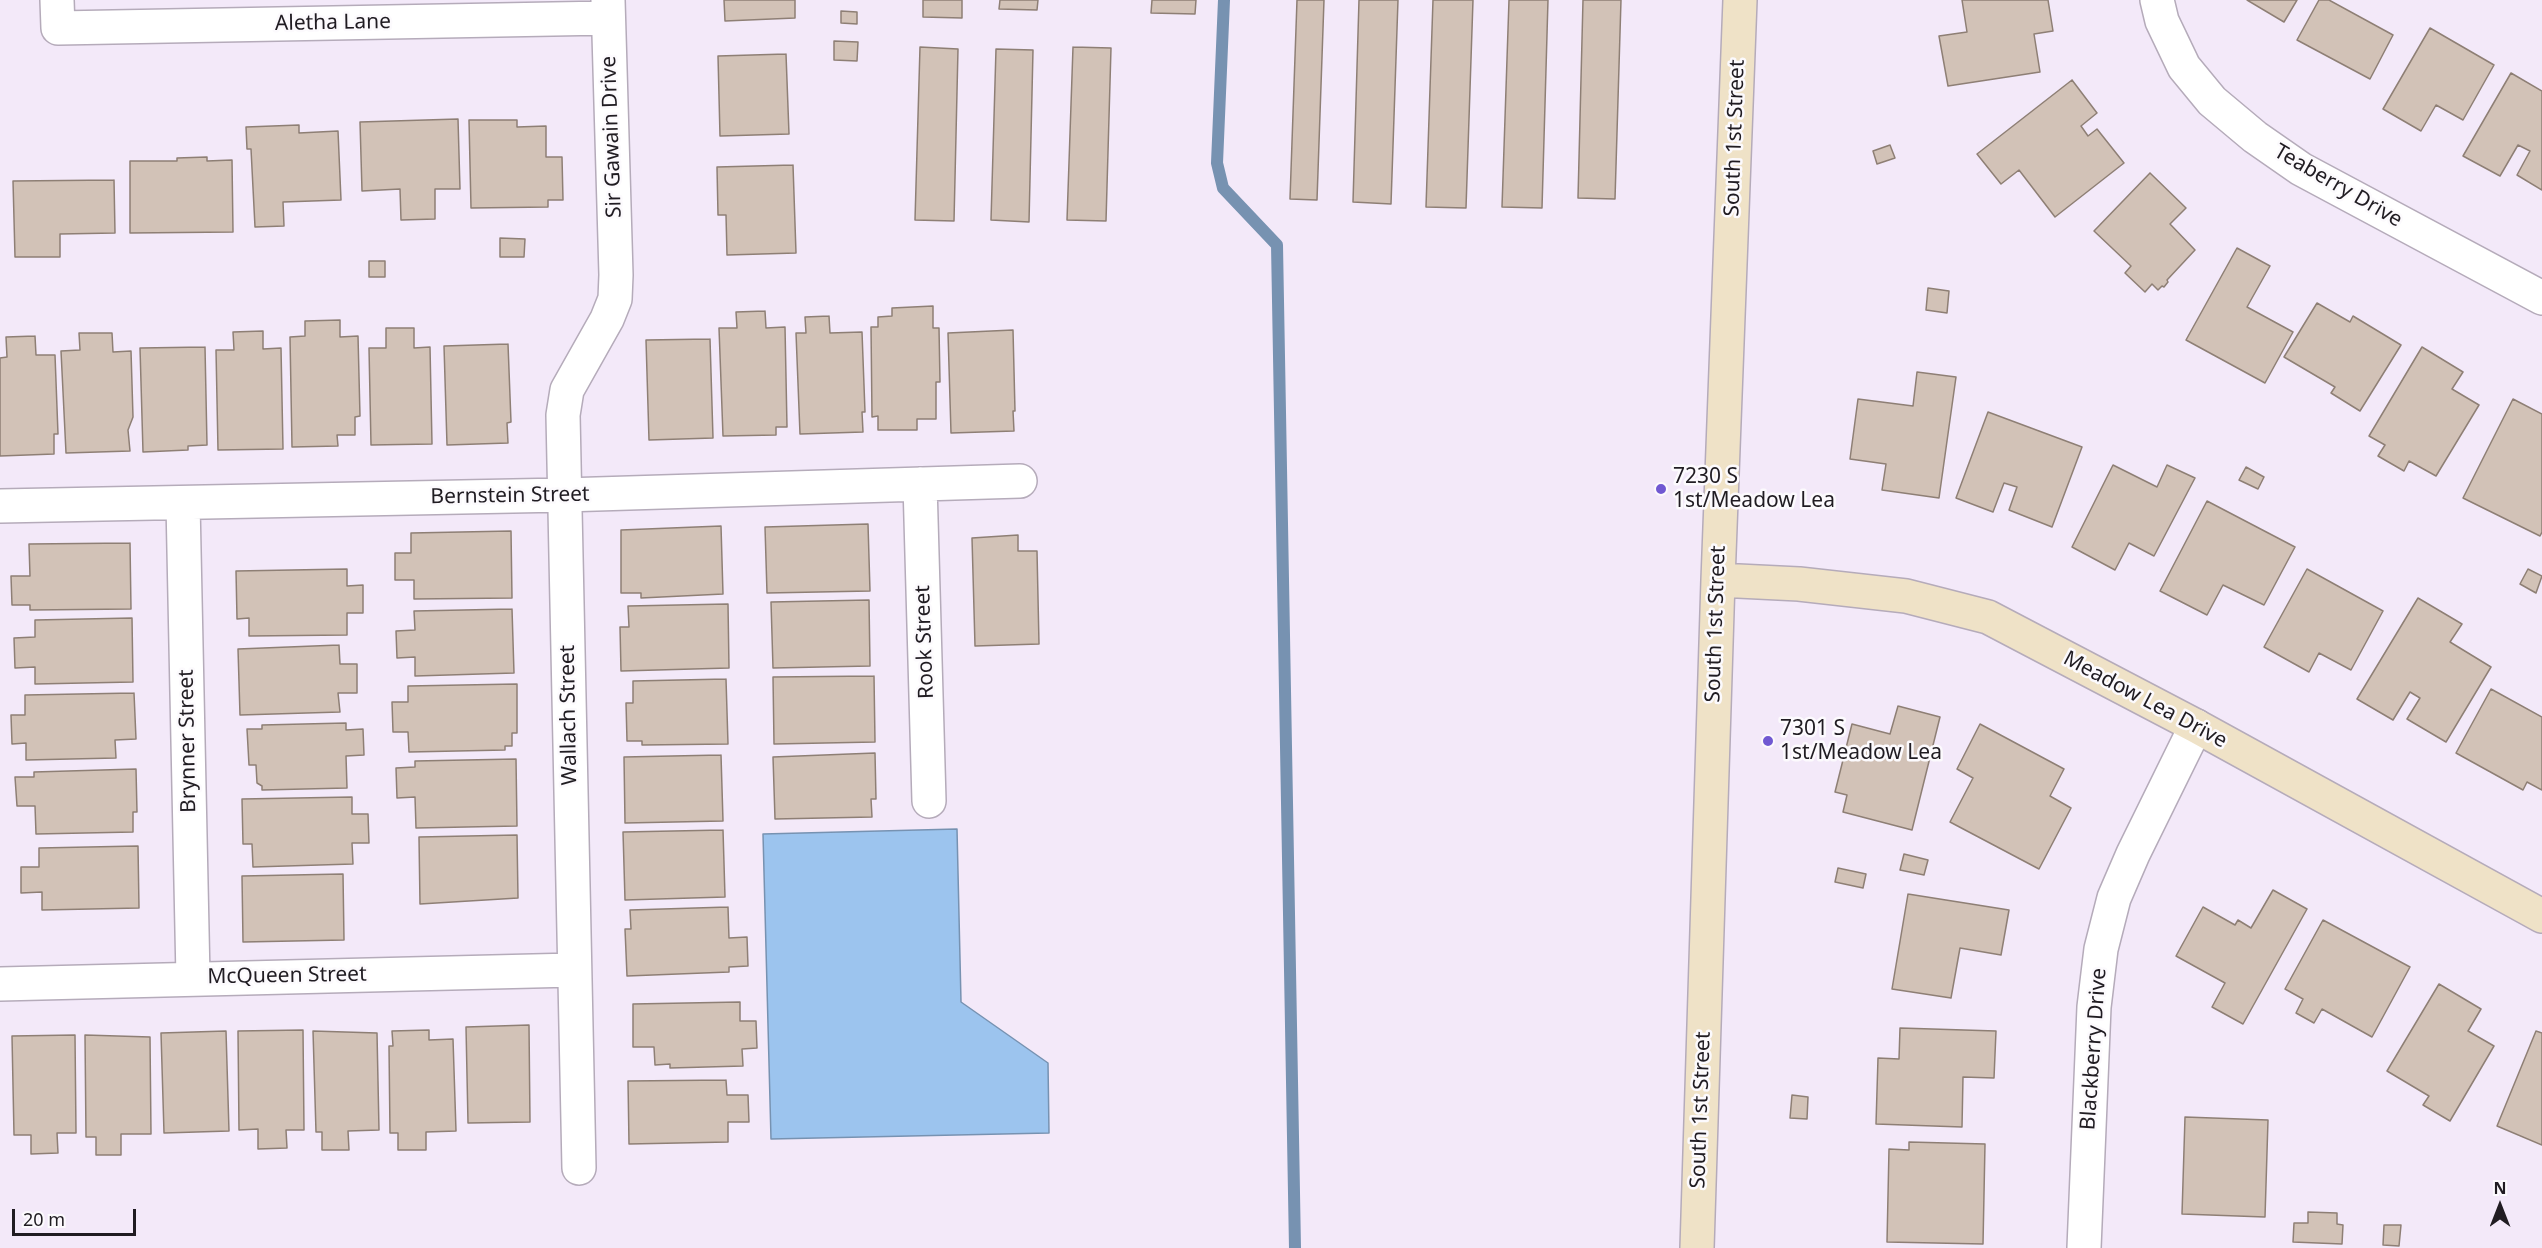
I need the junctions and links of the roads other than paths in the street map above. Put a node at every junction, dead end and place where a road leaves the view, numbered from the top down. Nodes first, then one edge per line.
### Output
1 (1740, 0) edge
2 (2157, 0) edge
3 (608, 9) edge
4 (58, 14) edge
5 (616, 275) joint
6 (2542, 298) edge
7 (1020, 481) dead end
8 (920, 484) junction
9 (564, 495) junction
10 (183, 503) junction
11 (0, 506) edge
12 (1718, 580) junction
13 (2196, 726) junction
14 (929, 801) dead end
15 (2542, 916) edge
16 (574, 970) junction
17 (193, 978) junction
18 (0, 984) edge
19 (579, 1168) dead end
20 (1697, 1248) edge
21 (2084, 1248) edge

1 - 12 main road, South 1st Street
2 - 6 street, Teaberry Drive
3 - 4 street, Aletha Lane
3 - 5 street, Sir Gawain Drive
5 - 9 street, Wallach Street
7 - 8 street, Bernstein Street
8 - 9 street, Bernstein Street
8 - 14 street, Rook Street
9 - 10 street, Bernstein Street
9 - 16 street, Wallach Street
10 - 11 street, Bernstein Street
10 - 17 street, Brynner Street
12 - 13 main road, Meadow Lea Drive
12 - 20 main road, South 1st Street
13 - 15 main road, Meadow Lea Drive
13 - 21 street, Blackberry Drive
16 - 17 street, McQueen Street
16 - 19 street, Wallach Street
17 - 18 street, McQueen Street

